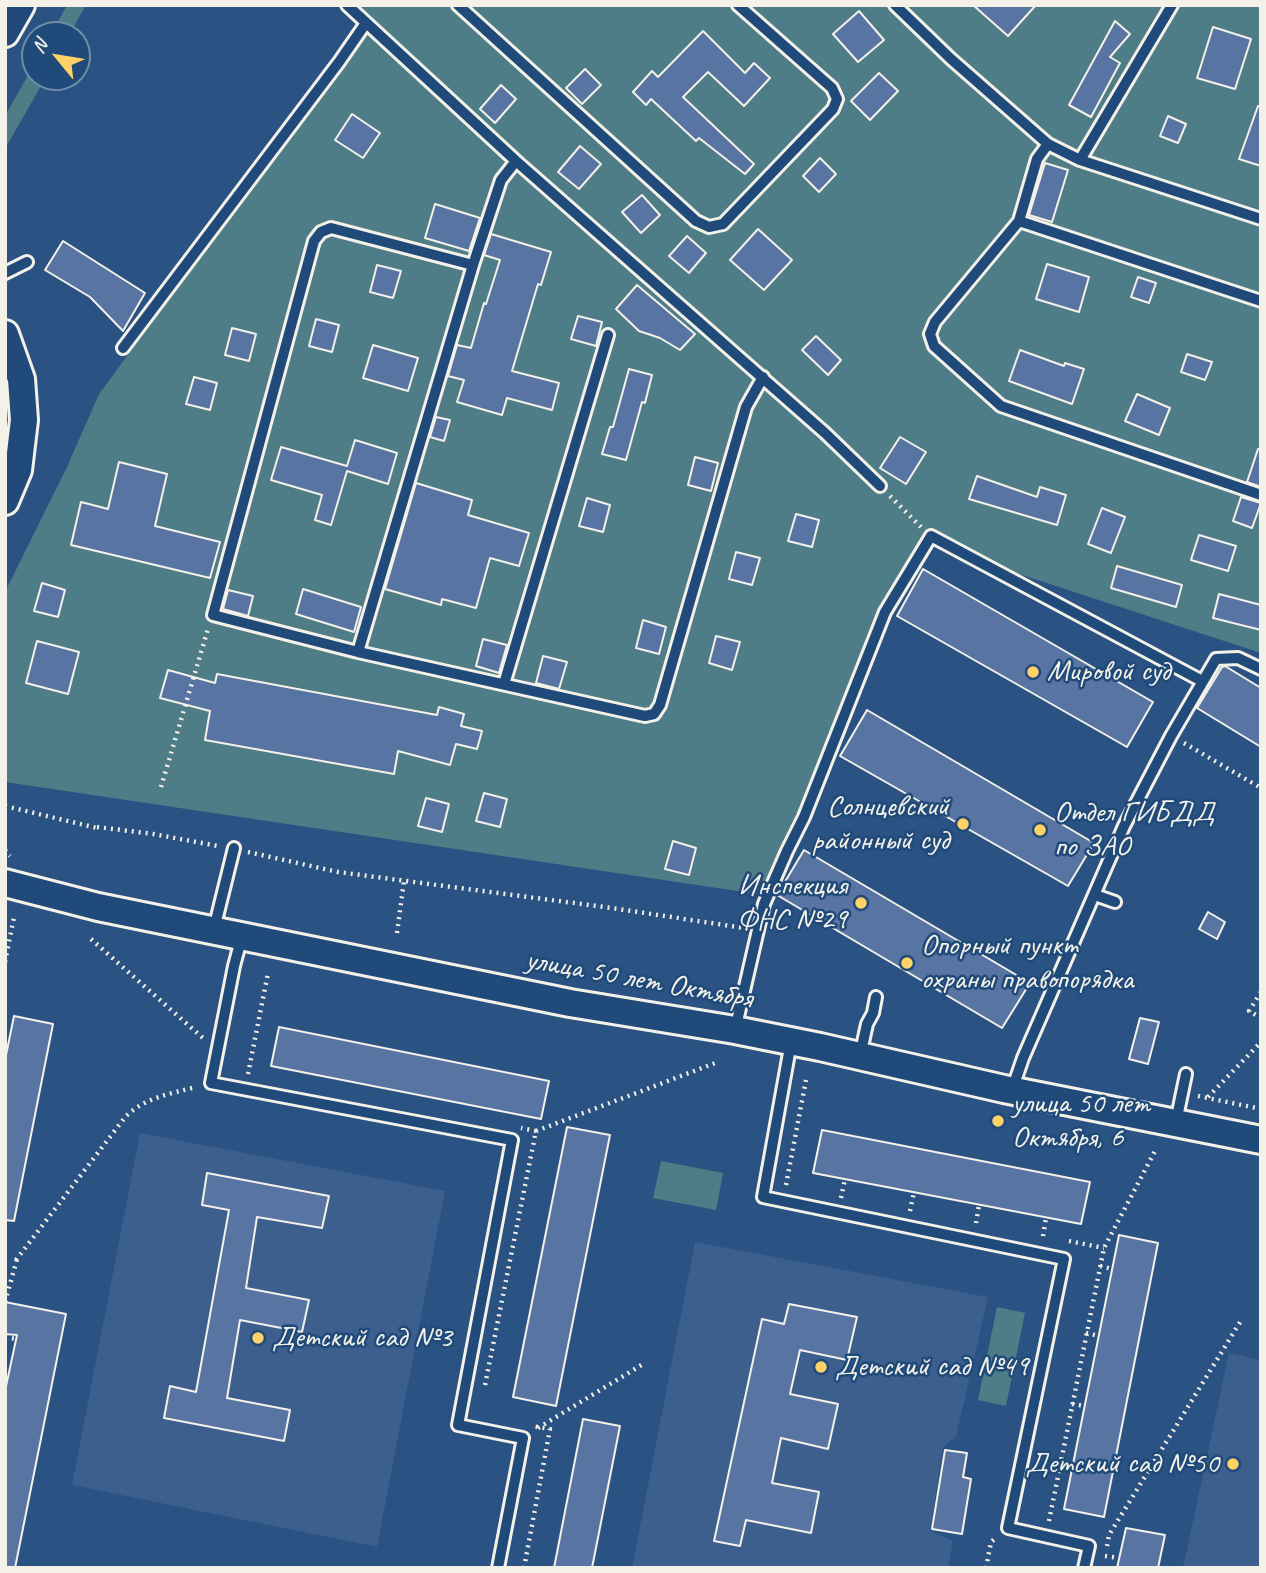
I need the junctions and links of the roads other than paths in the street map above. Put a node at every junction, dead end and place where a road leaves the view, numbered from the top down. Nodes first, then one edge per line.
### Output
1 (21, 5) edge
2 (346, 5) edge
3 (458, 5) edge
4 (738, 5) edge
5 (895, 5) edge
6 (1172, 5) edge
7 (366, 23) junction
8 (5, 33) edge
9 (1048, 144) junction
10 (1080, 160) junction
11 (516, 161) junction
12 (1261, 219) edge
13 (1019, 220) junction
14 (27, 262) dead end
15 (472, 265) junction
16 (5, 273) edge
17 (1261, 301) edge
18 (5, 334) edge
19 (608, 335) dead end
20 (123, 348) dead end
21 (763, 377) junction
22 (880, 486) road end
23 (1261, 495) edge
24 (5, 502) edge
25 (358, 652) junction
26 (1261, 669) edge
27 (1202, 681) junction
28 (504, 684) junction
29 (234, 848) road end
30 (5, 883) edge
31 (1095, 895) junction
32 (1115, 902) dead end
33 (214, 929) junction
34 (242, 936) junction
35 (876, 997) dead end
36 (735, 1030) junction
37 (791, 1042) junction
38 (860, 1056) junction
39 (1186, 1074) dead end
40 (1012, 1090) junction
41 (1175, 1123) junction
42 (1261, 1140) edge
43 (498, 1568) edge
44 (1084, 1568) edge

1 - 8 street
2 - 7 lane
3 - 4 lane
5 - 9 lane
6 - 10 lane
7 - 11 lane
7 - 20 lane
9 - 10 lane
9 - 13 lane
10 - 12 lane
11 - 15 lane
11 - 21 lane
13 - 17 lane
13 - 23 lane
14 - 16 lane
15 - 25 lane
15 - 25 lane
18 - 24 street
19 - 28 lane
21 - 22 lane
21 - 28 lane
25 - 28 lane
26 - 27 lane
27 - 31 lane
27 - 36 lane
29 - 33 lane
30 - 33 street, улица 50 лет Октября
31 - 32 lane
31 - 40 lane
33 - 34 street, улица 50 лет Октября
34 - 36 street, улица 50 лет Октября
34 - 43 lane
35 - 38 lane
36 - 37 street, улица 50 лет Октября
37 - 38 street, улица 50 лет Октября
37 - 44 lane
38 - 40 street, улица 50 лет Октября
39 - 41 lane
40 - 41 street, улица 50 лет Октября
41 - 42 street, улица 50 лет Октября

